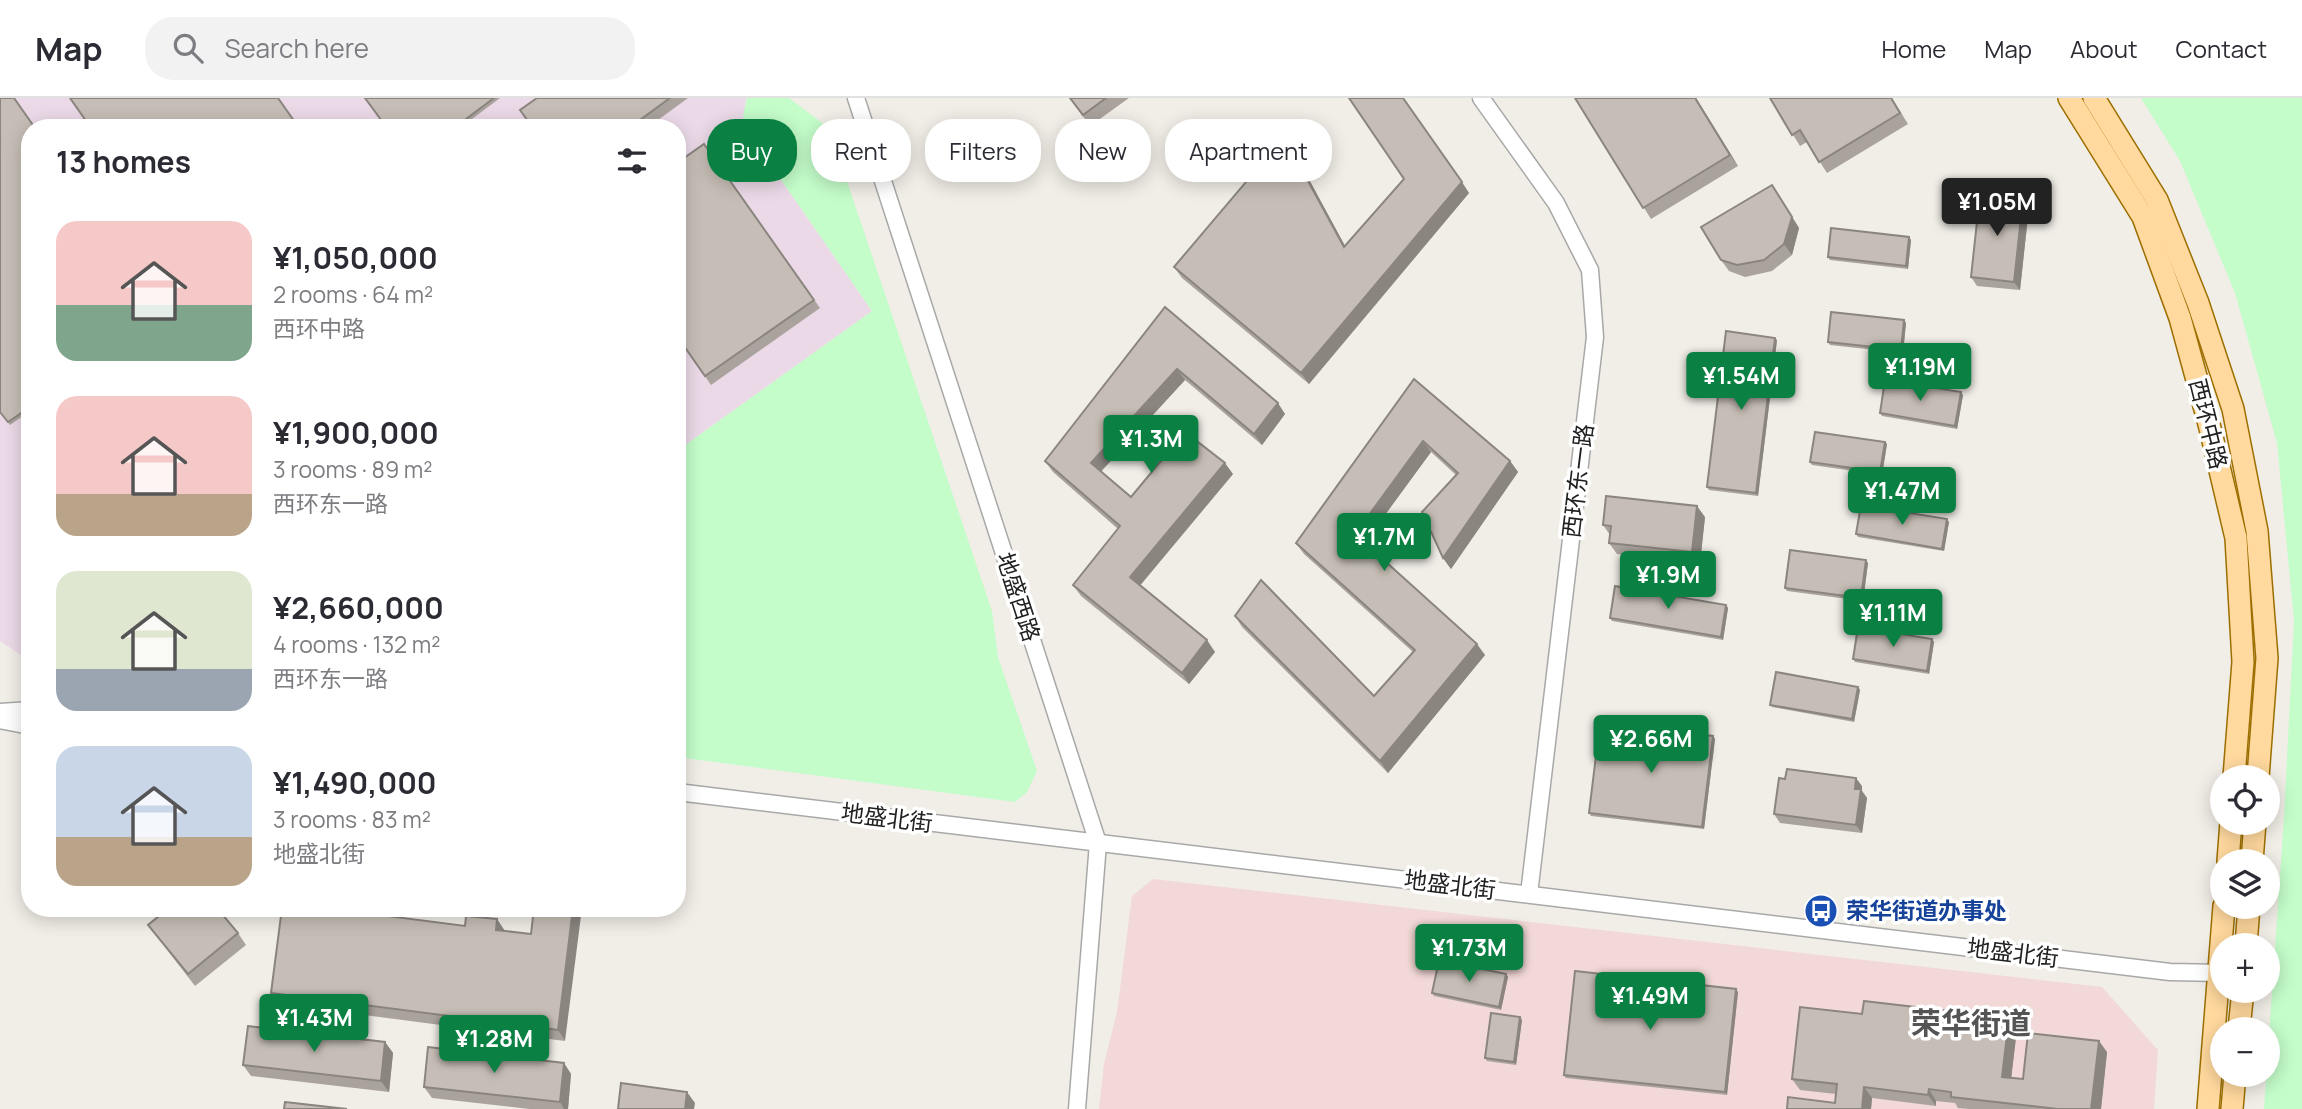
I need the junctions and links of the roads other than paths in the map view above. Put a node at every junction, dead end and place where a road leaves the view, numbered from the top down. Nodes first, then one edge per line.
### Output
1 (856, 98) edge
2 (1481, 98) edge
3 (2069, 98) edge
4 (2094, 98) edge
5 (21, 711) edge
6 (0, 712) edge
7 (0, 720) edge
8 (21, 724) edge
9 (2235, 765) edge
10 (2259, 765) edge
11 (686, 793) edge
12 (1098, 843) junction
13 (1529, 894) junction
14 (2210, 972) edge
15 (2218, 1003) edge
16 (2234, 1087) edge
17 (1077, 1109) edge
18 (2208, 1109) edge
19 (2232, 1109) edge

1 - 12 street, 地盛西路
2 - 13 street, 西环东一路
3 - 9 main road, 西环中路
4 - 10 main road, 西环中路
5 - 6 street
7 - 8 street
11 - 12 street, 地盛北街
12 - 13 street, 地盛北街
12 - 17 street, 地盛西路
13 - 14 street, 地盛北街
15 - 18 main road
16 - 19 main road

